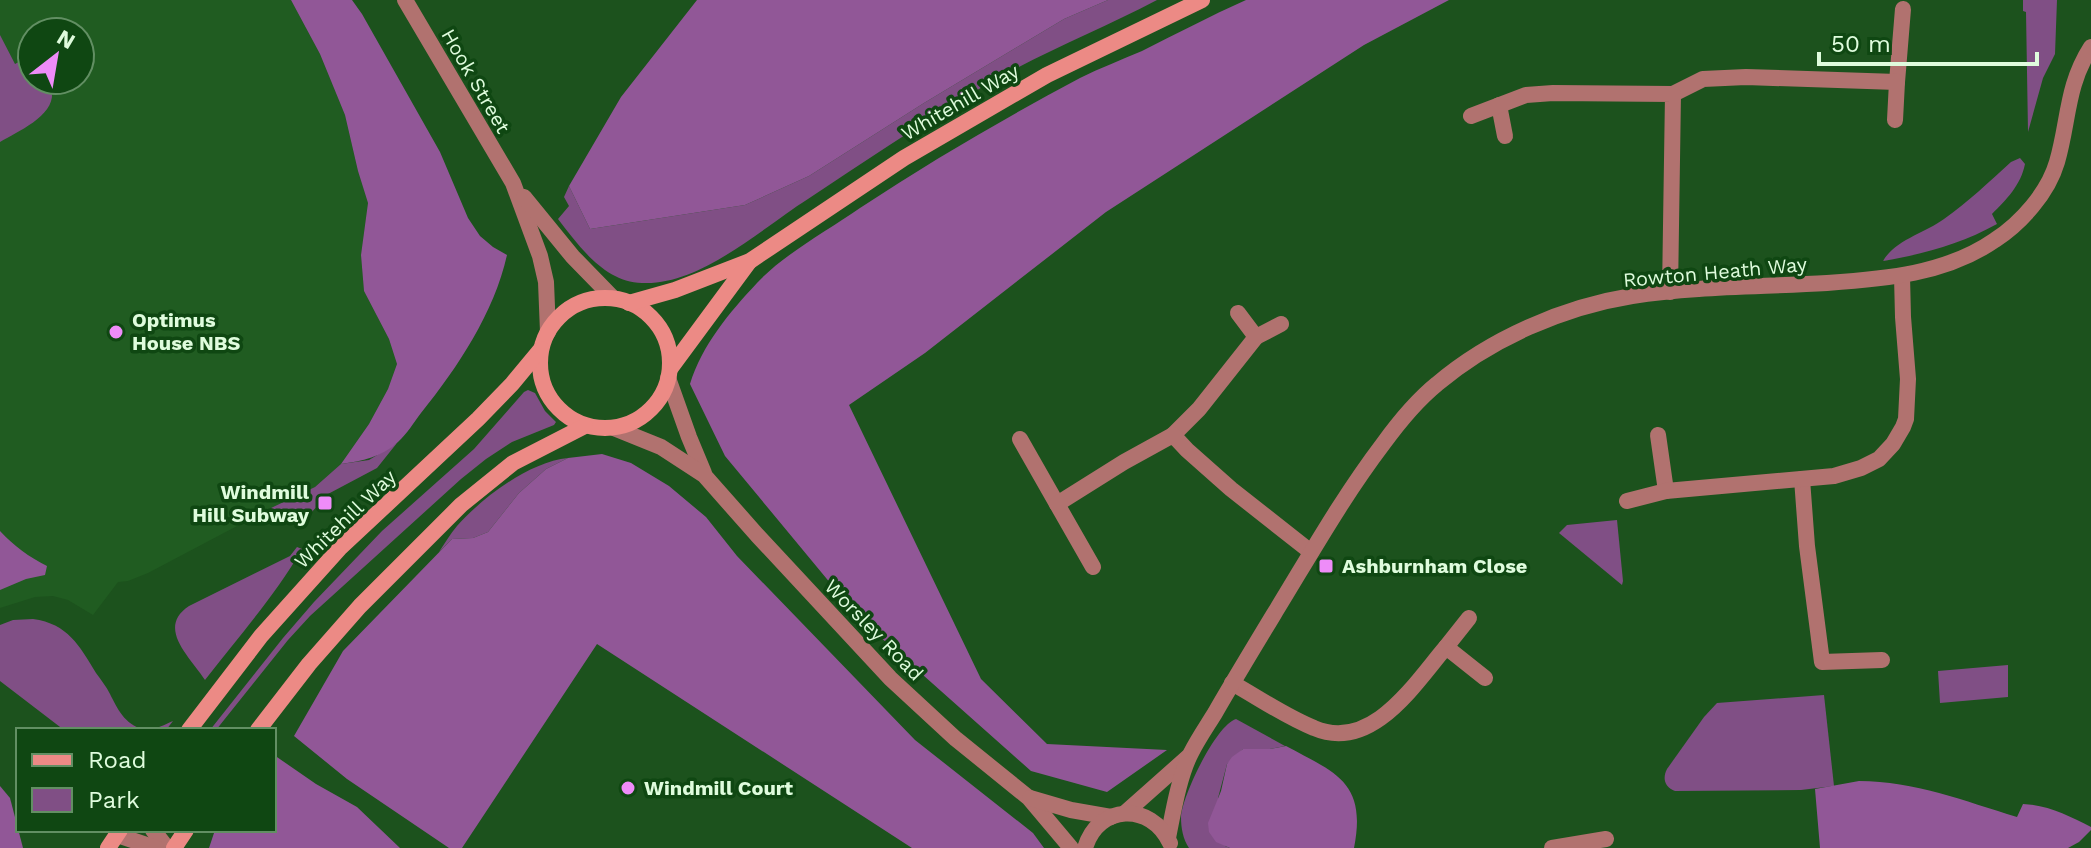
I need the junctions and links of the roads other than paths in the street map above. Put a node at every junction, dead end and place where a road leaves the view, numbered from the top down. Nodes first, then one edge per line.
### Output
1 (405, 0) edge
2 (1202, 0) edge
3 (1903, 9) dead end
4 (2091, 47) edge
5 (1897, 82) junction
6 (1673, 94) junction
7 (1499, 105) junction
8 (1471, 116) dead end
9 (1895, 120) dead end
10 (1505, 136) dead end
11 (513, 183) junction
12 (750, 261) junction
13 (1902, 276) junction
14 (1670, 292) junction
15 (621, 301) junction
16 (1238, 313) dead end
17 (1281, 324) dead end
18 (548, 332) junction
19 (1256, 337) junction
20 (541, 349) junction
21 (669, 374) junction
22 (585, 426) junction
23 (614, 428) junction
24 (1173, 435) junction
25 (1658, 435) dead end
26 (1020, 439) dead end
27 (704, 475) junction
28 (1802, 479) junction
29 (1666, 491) junction
30 (1627, 501) dead end
31 (1057, 504) junction
32 (1311, 552) junction
33 (1093, 567) dead end
34 (1469, 618) dead end
35 (1446, 647) junction
36 (1882, 660) dead end
37 (1485, 678) dead end
38 (1232, 683) junction
39 (191, 728) edge
40 (260, 728) edge
41 (1189, 756) junction
42 (1029, 798) junction
43 (1118, 815) junction
44 (155, 832) edge
45 (115, 838) edge
46 (1606, 839) dead end
47 (1170, 843) edge
48 (156, 848) edge
49 (167, 848) edge
50 (1071, 848) edge
51 (1085, 848) edge
52 (1552, 848) edge

1 - 11 street, Hook Street
2 - 12 main road, Whitehill Way
3 - 5 street
4 - 13 street, Rowton Heath Way
5 - 6 street
5 - 9 street
6 - 7 street
6 - 14 street
7 - 8 street
7 - 10 street
11 - 15 street, Hook Street
11 - 18 street, Hook Street
12 - 15 main road, Whitehill Way
12 - 21 main road, Whitehill Way
13 - 14 street, Rowton Heath Way
13 - 28 street
14 - 32 street, Rowton Heath Way
15 - 18 main road
15 - 21 main road
16 - 19 street
17 - 19 street
18 - 20 main road
19 - 24 street
20 - 22 main road
20 - 39 main road, Whitehill Way
21 - 23 main road
21 - 27 street, Worsley Road
22 - 23 main road
22 - 40 main road
23 - 27 street, Worsley Road
24 - 31 street
24 - 32 street
25 - 29 street
26 - 31 street
27 - 42 street, Worsley Road
28 - 29 street
28 - 36 street
29 - 30 street
31 - 33 street
32 - 38 street, Rowton Heath Way
34 - 35 street
35 - 37 street
35 - 38 street
38 - 41 street, Rowton Heath Way
41 - 43 street, Rowton Heath Way
41 - 47 street, Rowton Heath Way
42 - 43 street, Worsley Road
42 - 50 street, Worsley Road
43 - 47 street, Worsley Road
43 - 51 street
44 - 49 street
45 - 48 street
46 - 52 street

